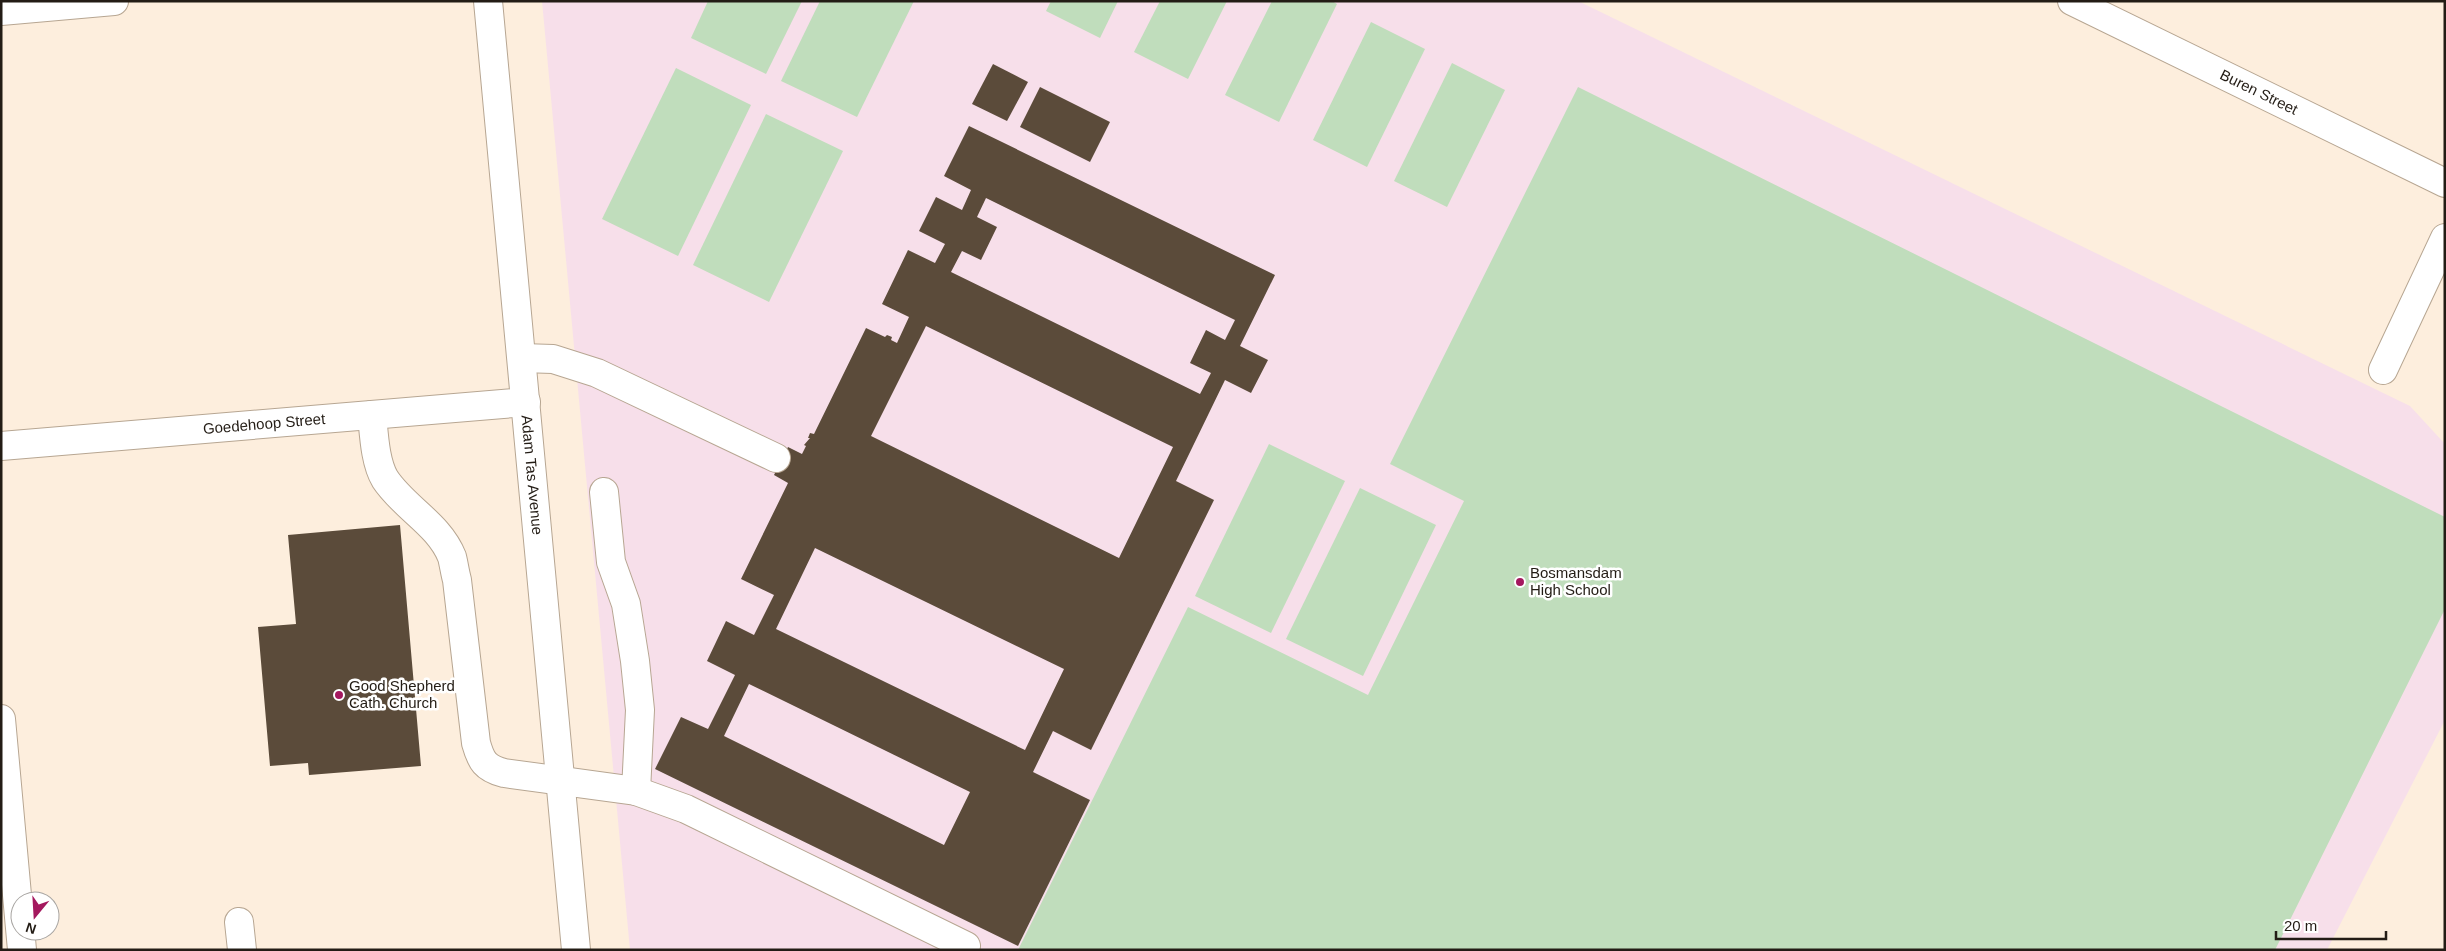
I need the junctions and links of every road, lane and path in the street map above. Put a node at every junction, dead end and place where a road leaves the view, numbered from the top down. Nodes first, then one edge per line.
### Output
1 (114, 1) edge
2 (488, 1) edge
3 (2072, 1) edge
4 (69, 3) edge
5 (1, 11) edge
6 (2445, 183) edge
7 (2445, 238) edge
8 (522, 358) junction
9 (2383, 370) dead end
10 (526, 402) junction
11 (372, 415) junction
12 (1, 446) edge
13 (776, 458) dead end
14 (604, 492) dead end
15 (1, 719) edge
16 (561, 780) junction
17 (636, 791) junction
18 (239, 922) dead end
19 (966, 946) dead end
20 (22, 950) edge
21 (242, 950) edge
22 (576, 950) edge

1 - 4 street
2 - 8 street, Adam Tas Avenue
3 - 6 street, Buren Street
4 - 5 street
7 - 9 street
8 - 10 street, Adam Tas Avenue
8 - 13 street
10 - 11 street, Goedehoop Street
10 - 16 street, Adam Tas Avenue
11 - 12 street, Goedehoop Street
11 - 16 street
14 - 17 street
15 - 20 street
16 - 17 street
16 - 22 street, Adam Tas Avenue
17 - 19 street
18 - 21 street

